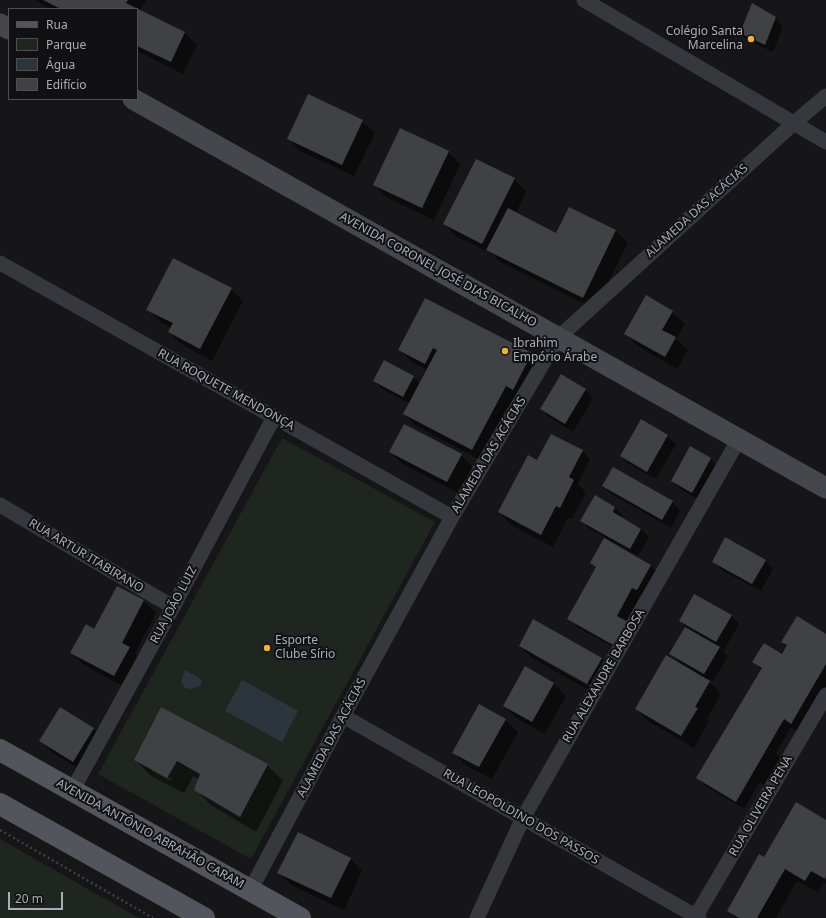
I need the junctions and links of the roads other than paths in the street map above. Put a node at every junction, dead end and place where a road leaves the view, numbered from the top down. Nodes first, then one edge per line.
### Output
1 (584, 0) edge
2 (826, 96) edge
3 (135, 100) edge
4 (794, 123) junction
5 (826, 142) edge
6 (0, 263) edge
7 (558, 338) junction
8 (274, 417) junction
9 (739, 439) junction
10 (826, 488) edge
11 (0, 505) edge
12 (452, 517) junction
13 (173, 607) junction
14 (826, 695) edge
15 (343, 716) junction
16 (0, 750) edge
17 (72, 791) junction
18 (0, 804) edge
19 (523, 818) junction
20 (250, 891) junction
21 (698, 917) edge
22 (204, 918) edge
23 (300, 918) edge
24 (477, 918) edge

1 - 4 street
2 - 4 street, ALAMEDA DAS ACÁCIAS
3 - 7 street, AVENIDA CORONEL JOSÉ DIAS BICALHO
4 - 5 street
4 - 7 street, ALAMEDA DAS ACÁCIAS
6 - 8 street, RUA ROQUETE MENDONÇA
7 - 9 street, AVENIDA CORONEL JOSÉ DIAS BICALHO
7 - 12 street, ALAMEDA DAS ACÁCIAS
8 - 12 street, RUA ROQUETE MENDONÇA
8 - 13 street, RUA JOÃO LUIZ
9 - 10 street, AVENIDA CORONEL JOSÉ DIAS BICALHO
9 - 19 street, RUA ALEXANDRE BARBOSA
11 - 13 street, RUA ARTUR ITABIRANO
12 - 15 street, ALAMEDA DAS ACÁCIAS
13 - 17 street, RUA JOÃO LUIZ
14 - 21 street, RUA OLIVEIRA PENA
15 - 19 street, RUA LEOPOLDINO DOS PASSOS
15 - 20 street, ALAMEDA DAS ACÁCIAS
16 - 17 main road, AVENIDA ANTÔNIO ABRAHÃO CARAM
17 - 20 main road, AVENIDA ANTÔNIO ABRAHÃO CARAM
18 - 22 main road
19 - 21 street, RUA LEOPOLDINO DOS PASSOS
19 - 24 street, RUA ALEXANDRE BARBOSA
20 - 23 main road, AVENIDA ANTÔNIO ABRAHÃO CARAM

